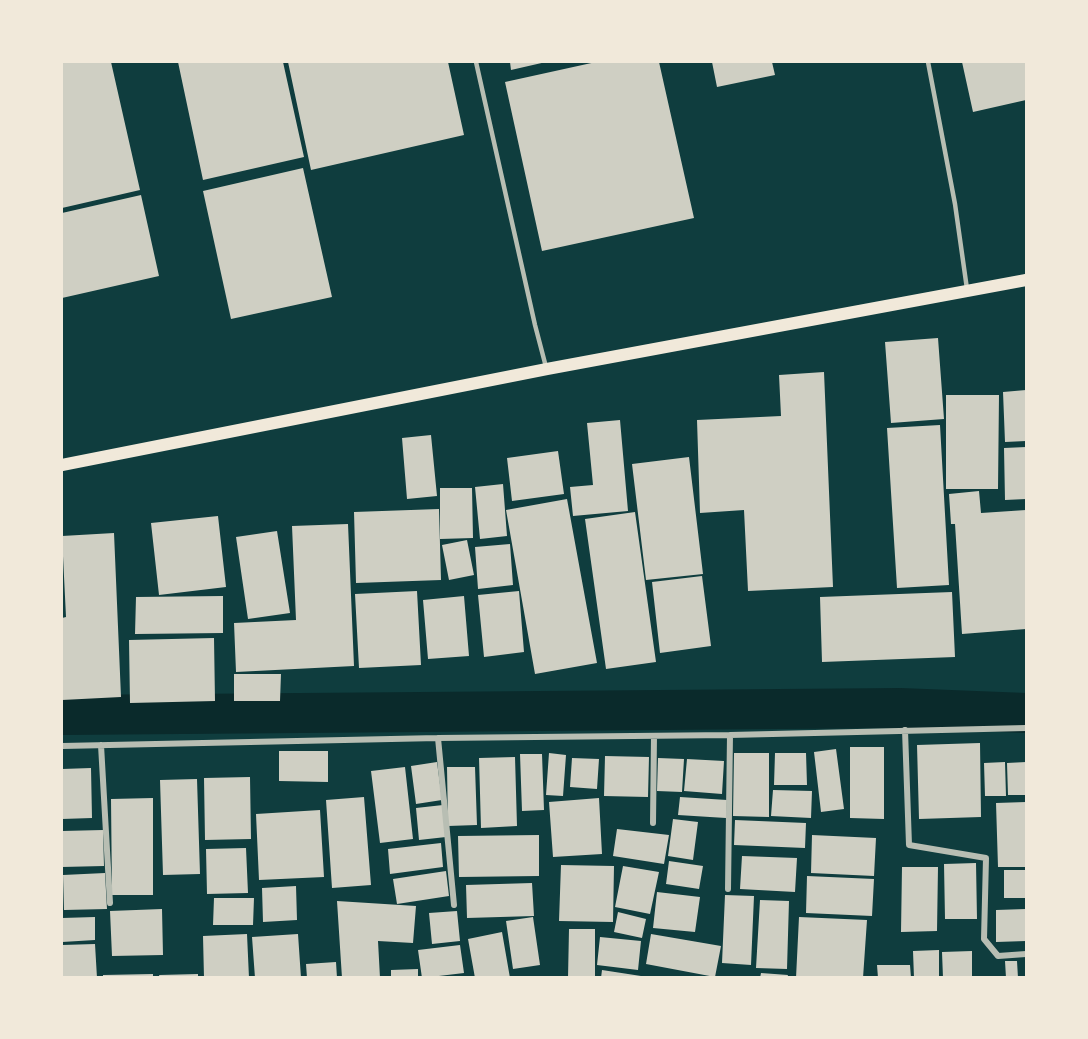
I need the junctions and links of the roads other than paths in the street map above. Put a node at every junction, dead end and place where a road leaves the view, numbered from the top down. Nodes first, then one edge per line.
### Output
1 (476, 62) edge
2 (928, 62) edge
3 (1026, 279) edge
4 (968, 291) junction
5 (547, 369) junction
6 (62, 465) edge
7 (1026, 728) edge
8 (905, 730) junction
9 (730, 735) junction
10 (654, 736) junction
11 (438, 738) junction
12 (62, 746) edge
13 (101, 746) junction
14 (653, 824) dead end
15 (728, 890) dead end
16 (110, 903) dead end
17 (454, 905) dead end
18 (1026, 954) edge

1 - 5 lane
2 - 4 lane
3 - 4 main road
4 - 5 main road
5 - 6 main road
7 - 8 street
8 - 9 street
8 - 18 street
9 - 10 street
9 - 15 street
10 - 11 street
10 - 14 street
11 - 13 street
11 - 17 street
12 - 13 street
13 - 16 street

